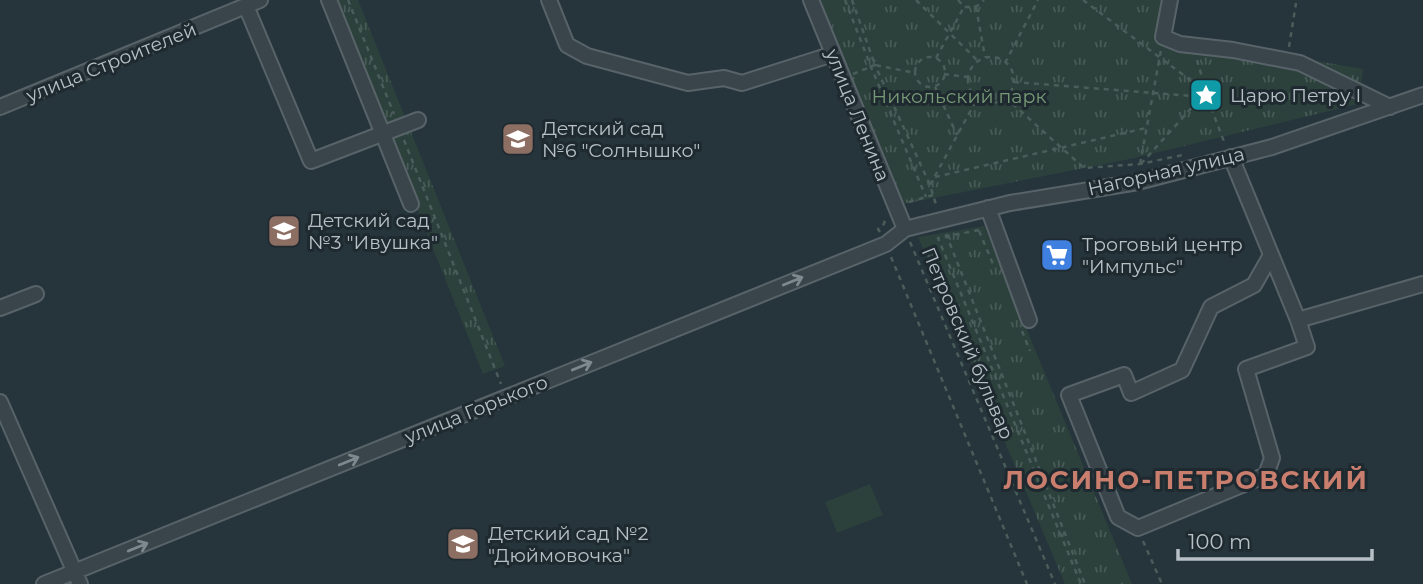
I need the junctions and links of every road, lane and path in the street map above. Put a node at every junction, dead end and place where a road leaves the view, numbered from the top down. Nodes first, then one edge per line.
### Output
1 (260, 0) edge
2 (329, 0) edge
3 (348, 0) edge
4 (549, 0) edge
5 (811, 0) edge
6 (845, 0) edge
7 (852, 0) edge
8 (916, 0) edge
9 (958, 0) edge
10 (984, 0) edge
11 (1038, 0) edge
12 (1083, 0) edge
13 (1170, 0) edge
14 (1296, 3) dead end
15 (246, 6) junction
16 (964, 6) junction
17 (976, 7) junction
18 (949, 33) junction
19 (1163, 37) junction
20 (1193, 45) junction
21 (832, 54) junction
22 (985, 57) junction
23 (936, 58) junction
24 (978, 61) junction
25 (1287, 61) junction
26 (1005, 63) junction
27 (873, 66) junction
28 (915, 73) junction
29 (944, 74) junction
30 (850, 75) dead end
31 (967, 77) junction
32 (1014, 82) junction
33 (1204, 84) junction
34 (1198, 86) junction
35 (935, 88) junction
36 (1153, 92) junction
37 (1423, 95) edge
38 (1192, 96) junction
39 (1005, 97) junction
40 (978, 98) junction
41 (1195, 104) junction
42 (0, 107) edge
43 (1390, 107) junction
44 (1211, 108) junction
45 (418, 121) dead end
46 (399, 127) junction
47 (1146, 128) junction
48 (383, 133) junction
49 (957, 136) junction
50 (1062, 147) junction
51 (1189, 154) dead end
52 (1231, 158) junction
53 (1140, 164) junction
54 (935, 177) junction
55 (1138, 182) junction
56 (930, 185) junction
57 (926, 197) dead end
58 (411, 204) dead end
59 (988, 208) junction
60 (940, 219) junction
61 (905, 229) junction
62 (979, 230) dead end
63 (946, 236) junction
64 (886, 244) junction
65 (1271, 256) junction
66 (1423, 284) edge
67 (36, 295) dead end
68 (0, 308) edge
69 (1029, 320) dead end
70 (1298, 320) junction
71 (506, 397) junction
72 (0, 402) edge
73 (1138, 528) junction
74 (77, 578) edge
75 (44, 584) edge
76 (1027, 584) edge
77 (1055, 584) edge
78 (1083, 584) edge
79 (1162, 584) edge

1 - 15 street, улица Строителей
2 - 48 street
3 - 46 path
4 - 21 street
5 - 21 street, улица Ленина
6 - 27 path
7 - 27 path
8 - 18 path
9 - 16 path
10 - 17 path
11 - 26 path
12 - 34 path
13 - 19 street
14 - 25 path
15 - 42 street, улица Строителей
15 - 48 street
16 - 17 path
16 - 18 path
17 - 22 path
18 - 23 path
18 - 24 path
19 - 20 street
19 - 36 path
20 - 25 street
20 - 33 path
21 - 61 street, улица Ленина
22 - 24 path
22 - 26 path
23 - 28 path
23 - 29 path
24 - 31 path
25 - 43 street
26 - 32 path
27 - 28 path
27 - 30 path
27 - 56 path
27 - 57 path
28 - 35 path
29 - 31 path
29 - 35 path
31 - 40 path
32 - 36 path
32 - 39 path
33 - 34 path
33 - 44 path
34 - 38 path
35 - 49 path
36 - 38 path
36 - 47 path
37 - 43 street, Нагорная улица
38 - 41 path
39 - 40 path
39 - 50 path
40 - 49 path
41 - 44 path
41 - 53 path
43 - 52 street, Нагорная улица
44 - 52 path
45 - 46 street
46 - 48 street
46 - 71 path
47 - 50 path
47 - 53 path
48 - 58 street
49 - 54 path
50 - 53 path
50 - 54 path
51 - 53 path
52 - 55 street, Нагорная улица
52 - 65 street
53 - 55 path
54 - 56 path
55 - 59 street, Нагорная улица
56 - 60 path
59 - 60 street, Нагорная улица
59 - 69 street
60 - 61 street, Нагорная улица
60 - 63 path
61 - 64 street, улица Горького
61 - 77 path, Петровский бульвар
62 - 63 path
63 - 78 path
63 - 78 path
71 -> 64 street, улица Горького
64 - 76 path
65 - 70 street
65 - 73 street
66 - 70 street
67 - 68 street
70 - 73 street
74 -> 71 street, улица Горького
72 - 74 street
73 - 79 path
74 - 75 street, улица Горького

